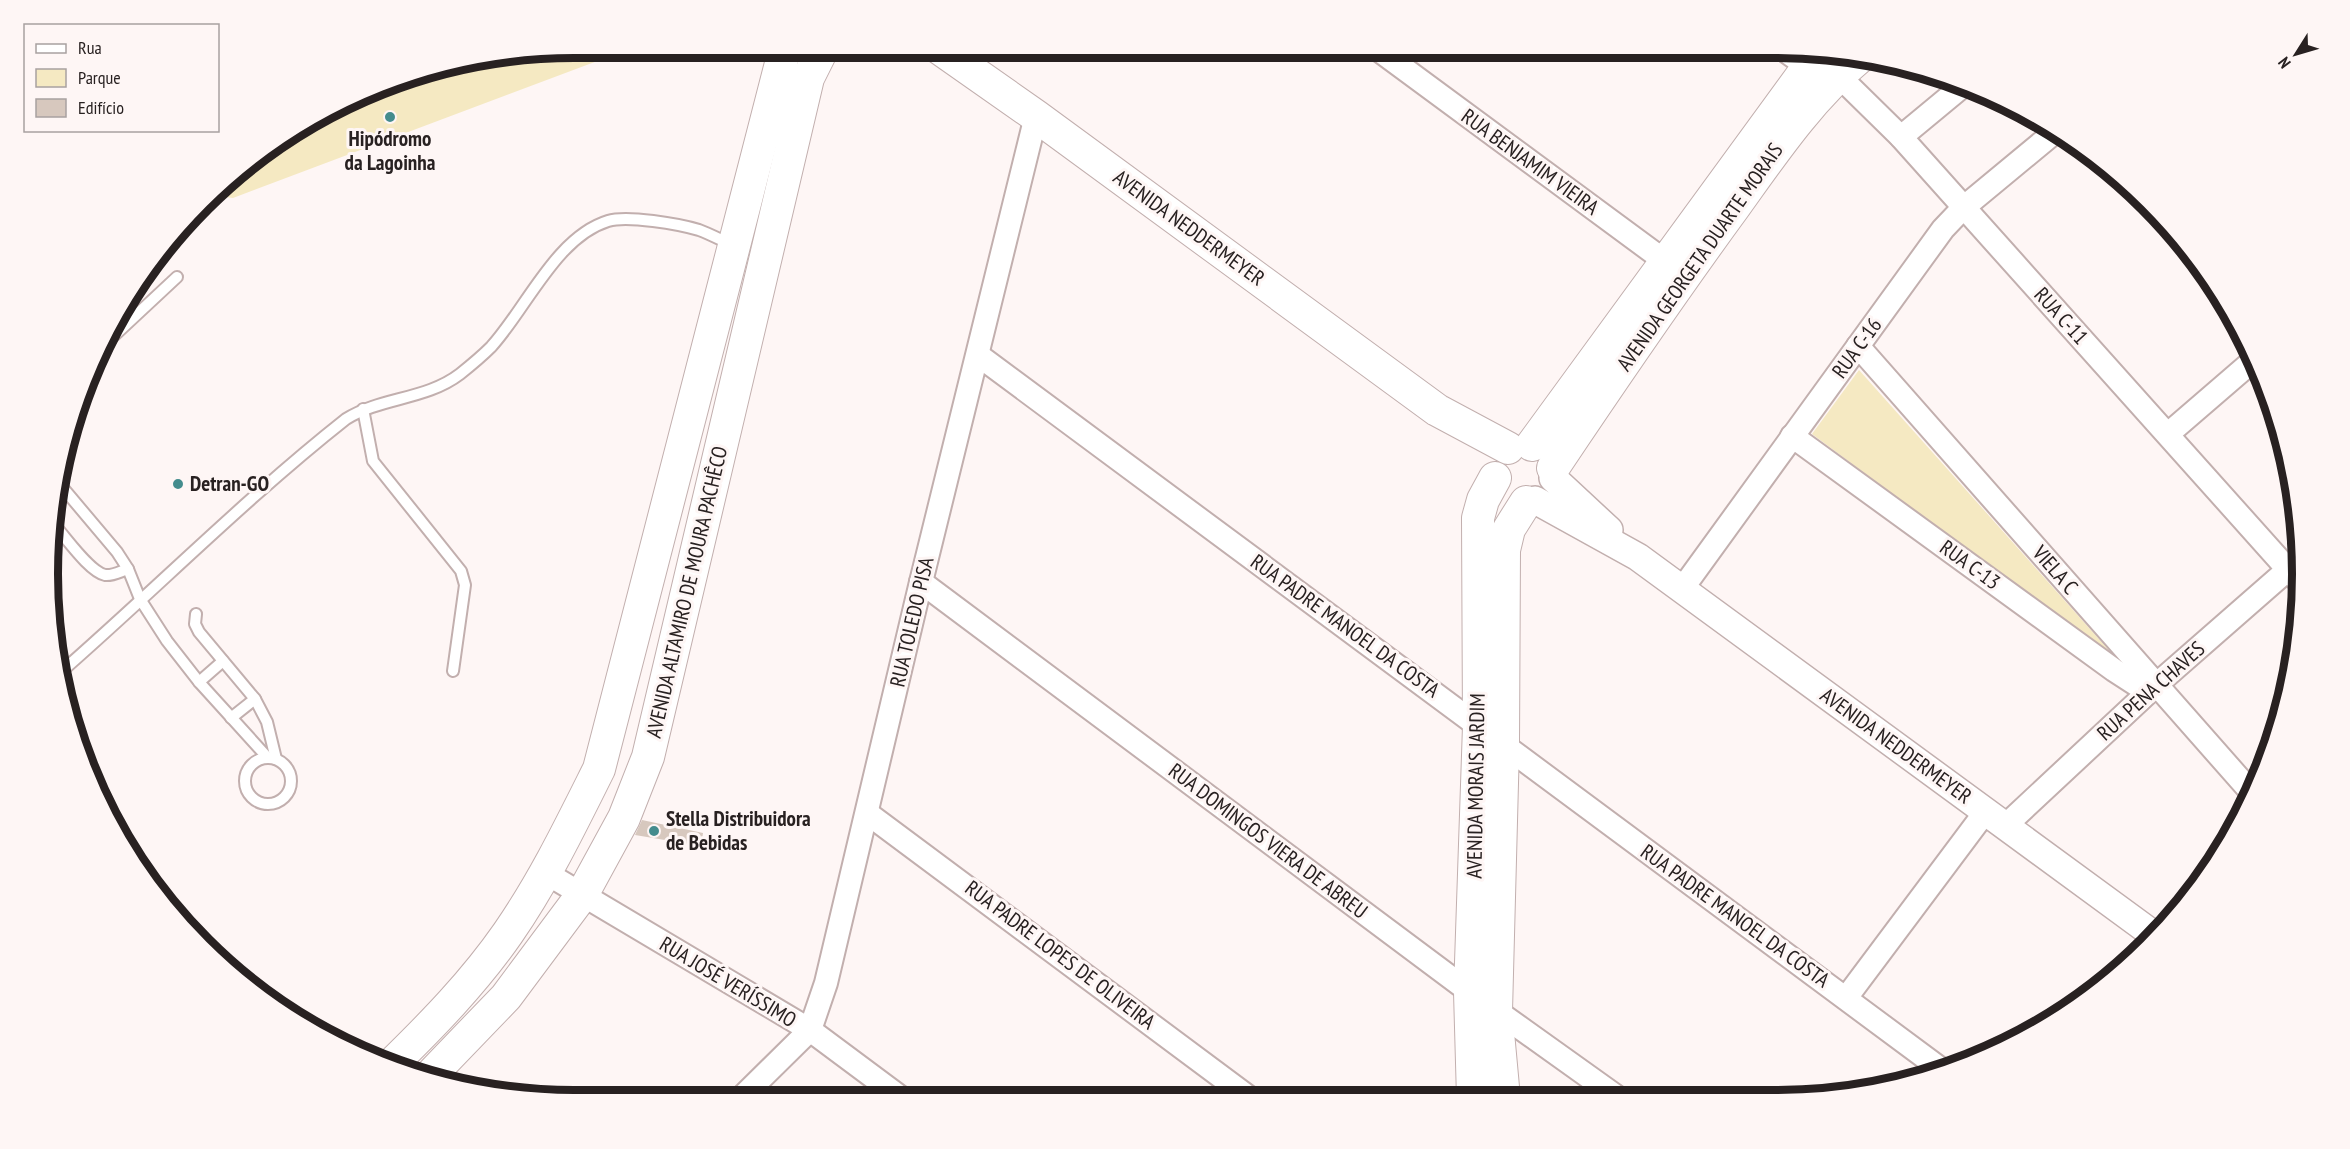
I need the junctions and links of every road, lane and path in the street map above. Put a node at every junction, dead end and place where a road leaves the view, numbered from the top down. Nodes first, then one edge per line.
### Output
1 (782, 58) edge
2 (818, 58) edge
3 (953, 58) edge
4 (1390, 58) edge
5 (1833, 63) edge
6 (1956, 92) edge
7 (1036, 116) junction
8 (1901, 137) junction
9 (2048, 137) edge
10 (1963, 208) junction
11 (733, 246) junction
12 (1674, 268) junction
13 (177, 277) dead end
14 (121, 329) edge
15 (1858, 346) junction
16 (978, 355) junction
17 (2247, 365) edge
18 (363, 409) junction
19 (2168, 434) junction
20 (1792, 436) junction
21 (1507, 460) junction
22 (1541, 487) junction
23 (65, 491) edge
24 (61, 532) edge
25 (2291, 565) edge
26 (128, 569) junction
27 (2292, 575) edge
28 (921, 582) junction
29 (1682, 589) junction
30 (140, 599) junction
31 (196, 614) dead end
32 (223, 661) junction
33 (67, 667) edge
34 (453, 672) dead end
35 (198, 682) junction
36 (2152, 688) junction
37 (255, 699) junction
38 (231, 718) junction
39 (1479, 726) junction
40 (1503, 745) junction
41 (272, 758) junction
42 (2246, 786) edge
43 (867, 813) junction
44 (1995, 818) junction
45 (546, 873) junction
46 (582, 895) junction
47 (2149, 930) edge
48 (1470, 992) junction
49 (1846, 998) junction
50 (1496, 1011) junction
51 (810, 1030) junction
52 (397, 1059) edge
53 (1935, 1065) edge
54 (435, 1071) edge
55 (749, 1090) edge
56 (891, 1090) edge
57 (1239, 1090) edge
58 (1473, 1090) edge
59 (1503, 1090) edge
60 (1607, 1090) edge

1 - 11 main road, AVENIDA ALTAMIRO DE MOURA PACHÊCO
2 - 46 main road, AVENIDA ALTAMIRO DE MOURA PACHÊCO
3 - 7 main road, AVENIDA NEDDERMEYER
4 - 12 street, RUA BENJAMIM VIEIRA
5 - 8 street, RUA C-11
5 - 12 main road, AVENIDA GEORGETA DUARTE MORAIS
6 - 8 street
7 - 16 street, RUA TOLEDO PISA
7 - 21 main road, AVENIDA NEDDERMEYER
8 - 10 street, RUA C-11
9 - 10 street, RUA C-16
10 - 15 street, RUA C-16
10 - 19 street, RUA C-11
11 - 18 lane
11 - 45 main road, AVENIDA ALTAMIRO DE MOURA PACHÊCO
12 - 21 main road, AVENIDA GEORGETA DUARTE MORAIS
12 - 22 main road, AVENIDA GEORGETA DUARTE MORAIS
13 - 14 lane
15 - 20 street, RUA C-16
15 - 36 street, VIELA C
16 - 28 street, RUA TOLEDO PISA
16 - 39 street, RUA PADRE MANOEL DA COSTA
17 - 19 street
18 - 30 lane
18 - 34 lane
19 - 25 street, RUA C-11
20 - 29 street, RUA C-16
20 - 36 street, RUA C-13
21 - 22 main road
21 - 22 main road
21 - 39 main road, AVENIDA MORAIS JARDIM
22 - 29 street, AVENIDA NEDDERMEYER
22 - 40 main road, AVENIDA MORAIS JARDIM
23 - 26 lane
24 - 26 lane
26 - 30 lane
27 - 36 street, RUA PENA CHAVES
28 - 43 street, RUA TOLEDO PISA
28 - 48 street, RUA DOMINGOS VIERA DE ABREU
29 - 44 street, AVENIDA NEDDERMEYER
30 - 33 lane
30 - 35 lane
31 - 32 lane
32 - 35 lane
32 - 37 lane
35 - 38 lane
36 - 42 street, VIELA C
36 - 44 street, RUA PENA CHAVES
37 - 38 lane
37 - 41 lane
38 - 41 lane
39 - 40 street, RUA PADRE MANOEL DA COSTA
39 - 48 main road, AVENIDA MORAIS JARDIM
40 - 49 street, RUA PADRE MANOEL DA COSTA
40 - 50 main road, AVENIDA MORAIS JARDIM
41 - 41 lane
43 - 51 street, RUA TOLEDO PISA
43 - 57 street, RUA PADRE LOPES DE OLIVEIRA
44 - 47 street, AVENIDA NEDDERMEYER
44 - 49 street, RUA PENA CHAVES
45 - 46 street, RUA JOSÉ VERÍSSIMO
45 - 52 main road, AVENIDA ALTAMIRO DE MOURA PACHÊCO
46 - 51 street, RUA JOSÉ VERÍSSIMO
46 - 54 main road, AVENIDA ALTAMIRO DE MOURA PACHÊCO
48 - 50 street, RUA DOMINGOS VIERA DE ABREU
48 - 58 main road, AVENIDA MORAIS JARDIM
49 - 53 street, RUA PADRE MANOEL DA COSTA
50 - 59 main road, AVENIDA MORAIS JARDIM
50 - 60 street, RUA DOMINGOS VIERA DE ABREU
51 - 55 street, RUA TOLEDO PISA
51 - 56 street, RUA JOSÉ VERÍSSIMO

